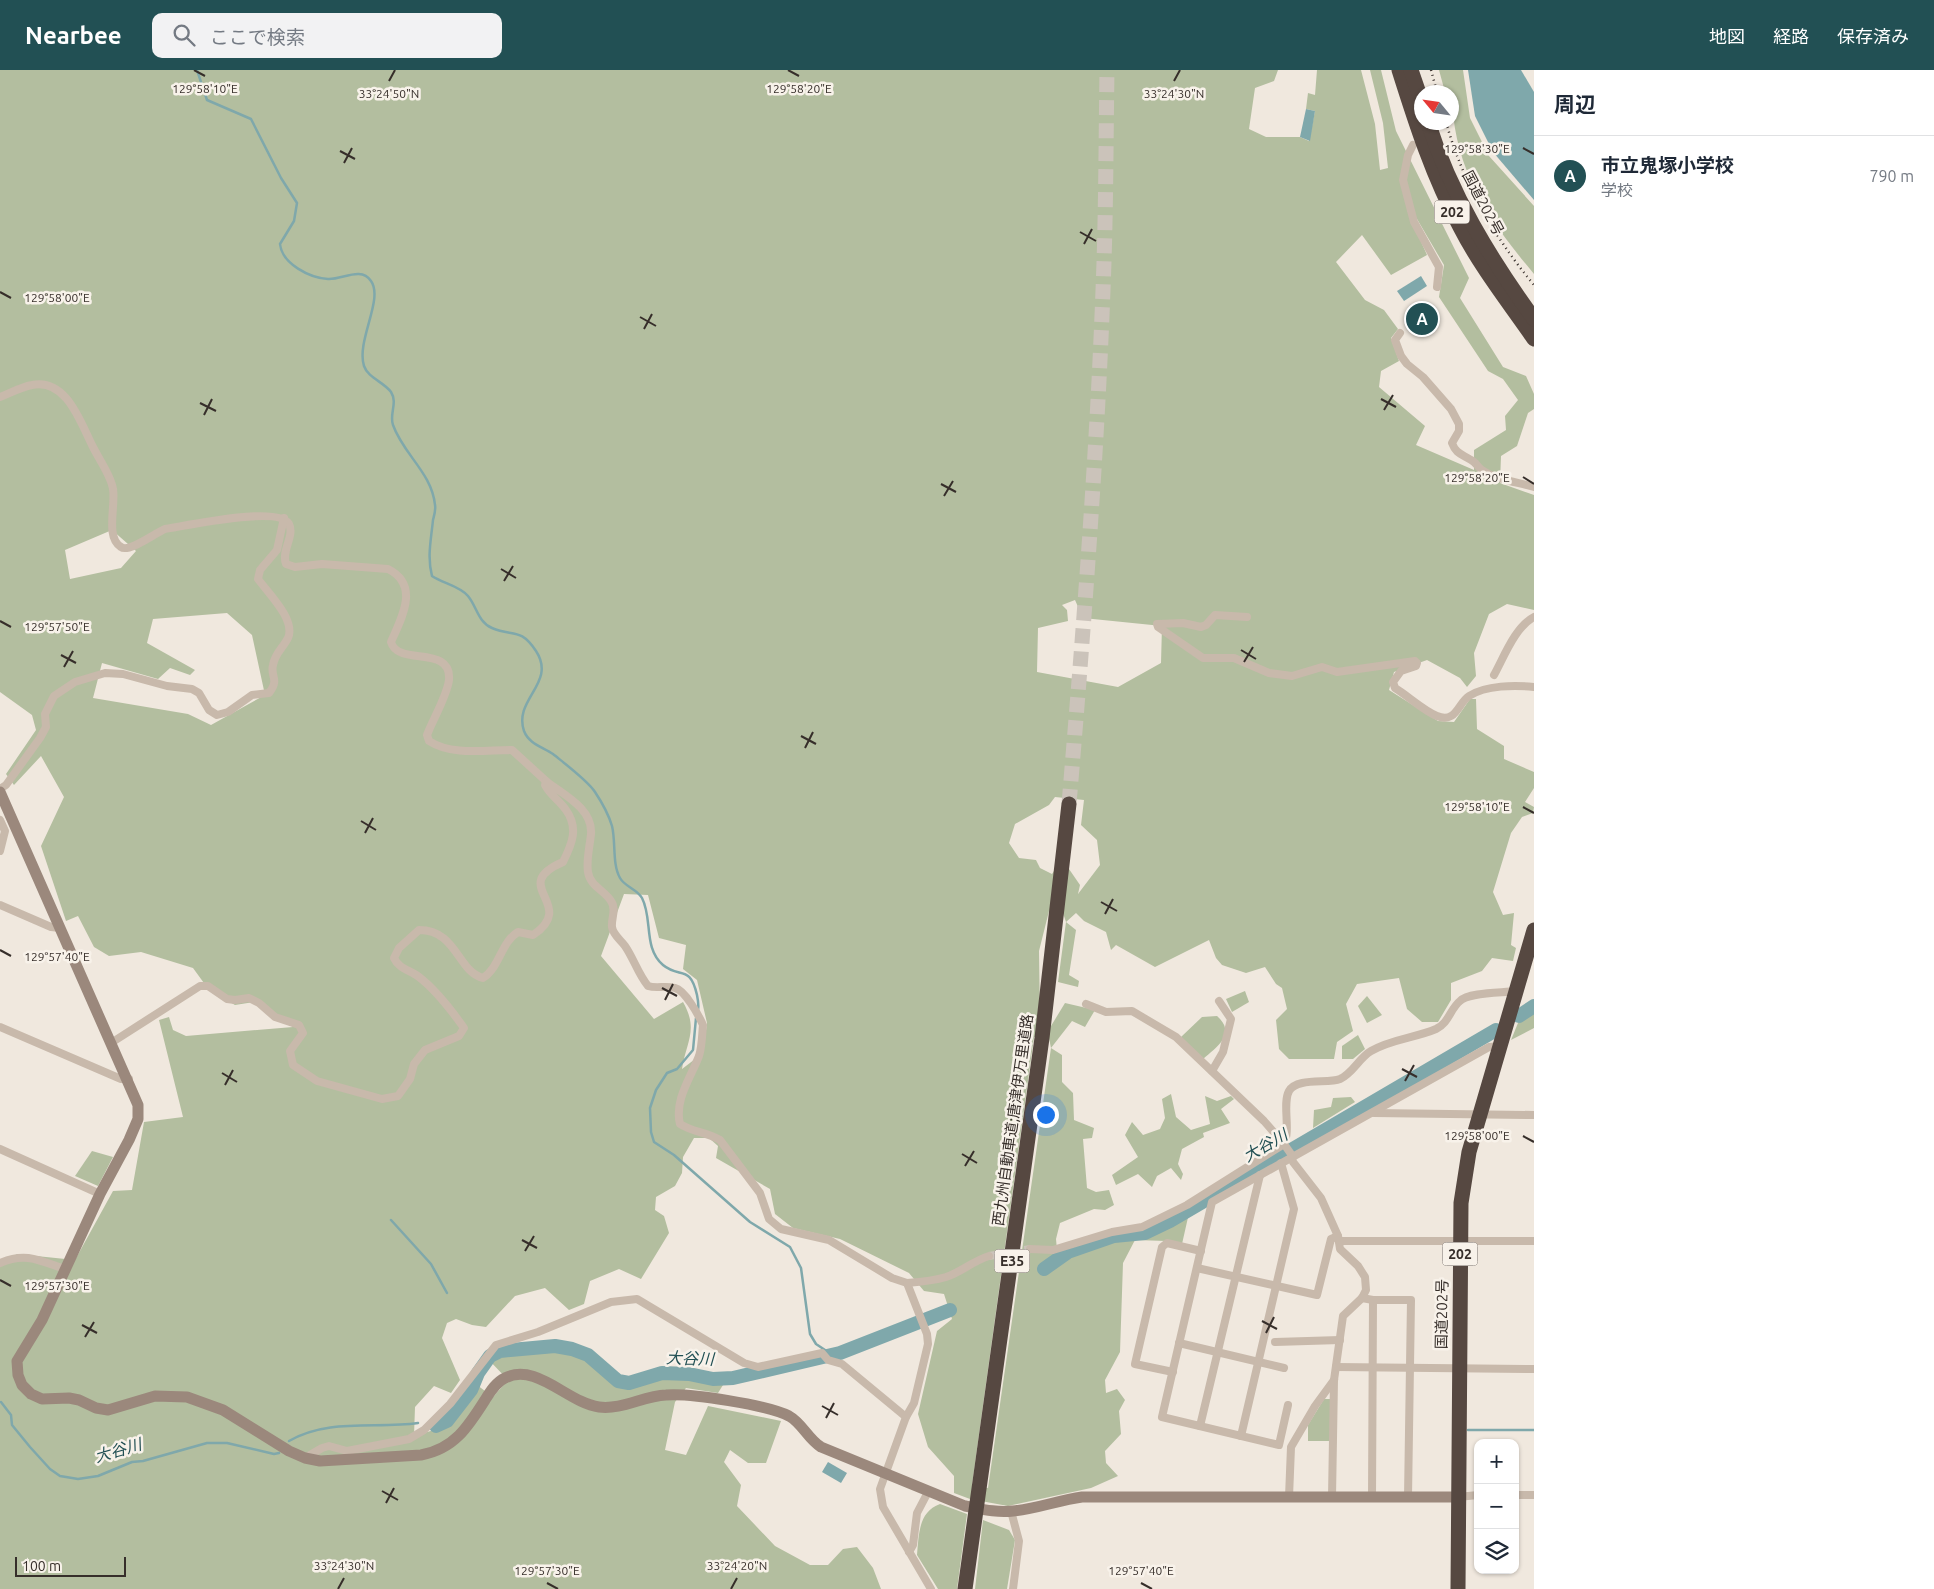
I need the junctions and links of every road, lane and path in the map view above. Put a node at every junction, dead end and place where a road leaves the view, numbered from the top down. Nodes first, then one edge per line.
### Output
1 (1400, 70) edge
2 (1411, 70) edge
3 (1416, 85) edge
4 (1431, 130) edge
5 (1413, 145) dead end
6 (1437, 288) dead end
7 (1534, 319) edge
8 (1400, 333) dead end
9 (1534, 339) edge
10 (0, 397) edge
11 (1534, 487) edge
12 (284, 518) junction
13 (1246, 617) dead end
14 (1534, 617) edge
15 (1494, 675) dead end
16 (1534, 687) edge
17 (546, 781) junction
18 (0, 791) edge
19 (1069, 804) tunnel mouth
20 (0, 820) edge
21 (0, 851) edge
22 (0, 905) edge
23 (60, 928) junction
24 (1534, 930) edge
25 (1516, 991) junction
26 (1219, 1001) dead end
27 (1086, 1004) dead end
28 (0, 1027) edge
29 (112, 1042) junction
30 (1500, 1046) junction
31 (1212, 1071) junction
32 (129, 1079) junction
33 (1372, 1113) junction
34 (1480, 1115) junction
35 (1534, 1115) edge
36 (1285, 1145) junction
37 (0, 1150) edge
38 (1291, 1156) junction
39 (1282, 1163) junction
40 (1260, 1175) junction
41 (100, 1194) junction
42 (1339, 1239) junction
43 (1460, 1241) junction
44 (1534, 1241) edge
45 (1030, 1249) tunnel mouth
46 (1201, 1251) junction
47 (989, 1256) tunnel mouth
48 (0, 1263) edge
49 (1197, 1268) junction
50 (64, 1269) junction
51 (1236, 1277) junction
52 (906, 1283) junction
53 (1277, 1287) junction
54 (1362, 1298) junction
55 (1373, 1300) junction
56 (1340, 1340) junction
57 (1275, 1342) dead end
58 (1179, 1343) junction
59 (1218, 1352) junction
60 (1259, 1362) junction
61 (1336, 1367) junction
62 (1373, 1367) junction
63 (1410, 1367) junction
64 (1284, 1368) dead end
65 (1459, 1369) junction
66 (1534, 1369) edge
67 (1173, 1372) junction
68 (1334, 1380) junction
69 (1288, 1404) dead end
70 (906, 1417) junction
71 (1200, 1426) junction
72 (1241, 1436) junction
73 (305, 1458) junction
74 (885, 1474) junction
75 (928, 1492) junction
76 (1474, 1495) edge
77 (1519, 1495) edge
78 (1534, 1495) edge
79 (1289, 1497) junction
80 (1332, 1497) junction
81 (1372, 1497) junction
82 (1408, 1497) junction
83 (1457, 1497) junction
84 (1011, 1511) junction
85 (909, 1552) junction
86 (931, 1589) edge
87 (965, 1589) edge
88 (1013, 1589) edge
89 (1458, 1589) edge

1 - 9 highway, 国道202号 / 202
2 - 3 highway
4 - 7 highway, 国道202号 / 202
5 - 6 street
8 - 11 street
10 - 12 street
12 - 17 street
12 - 18 street
13 - 16 street
14 - 15 street
17 - 29 street
17 - 52 street
18 - 23 street
19 - 87 highway, 西九州自動車道;唐津伊万里道路 / E35
20 - 21 street
22 - 23 street
23 - 29 street
24 - 25 highway, 国道202号 / 202
25 - 30 highway, 国道202号 / 202
25 - 36 street
26 - 31 street
27 - 31 street
28 - 32 street
29 - 32 street
30 - 33 street
30 - 34 highway, 国道202号 / 202
31 - 36 street
32 - 41 street
33 - 34 street
33 - 38 street
34 - 35 street
34 - 43 highway, 国道202号 / 202
36 - 38 street
36 - 45 street
37 - 41 street
38 - 39 street
38 - 42 street
39 - 40 street
39 - 53 street
40 - 46 street
40 - 51 street
41 - 50 street
42 - 43 street
42 - 53 street
42 - 54 street
43 - 44 street
43 - 65 highway, 国道202号 / 202
46 - 49 street
46 - 67 street
47 - 52 street
48 - 50 street
49 - 51 street
49 - 58 street
50 - 73 street
51 - 53 street
51 - 59 street
52 - 70 street
53 - 60 street
54 - 55 street
54 - 56 street
55 - 62 street
55 - 63 street
56 - 57 street
56 - 61 street
58 - 59 street
58 - 67 street
59 - 60 street
59 - 71 street
60 - 64 street
60 - 72 street
61 - 62 street
61 - 68 street
62 - 63 street
62 - 81 street
63 - 65 street
63 - 82 street
65 - 66 street
65 - 83 highway, 国道202号 / 202
67 - 71 street
68 - 79 street
68 - 80 street
69 - 72 street
70 - 73 street
70 - 74 street
71 - 72 street
73 - 74 street
74 - 75 street
74 - 85 street
75 - 84 street
75 - 85 street
76 - 83 street
77 - 78 street
79 - 80 street
79 - 84 street
80 - 81 street
81 - 82 street
82 - 83 street
83 - 89 highway, 国道202号 / 202
84 - 88 street
85 - 86 street

